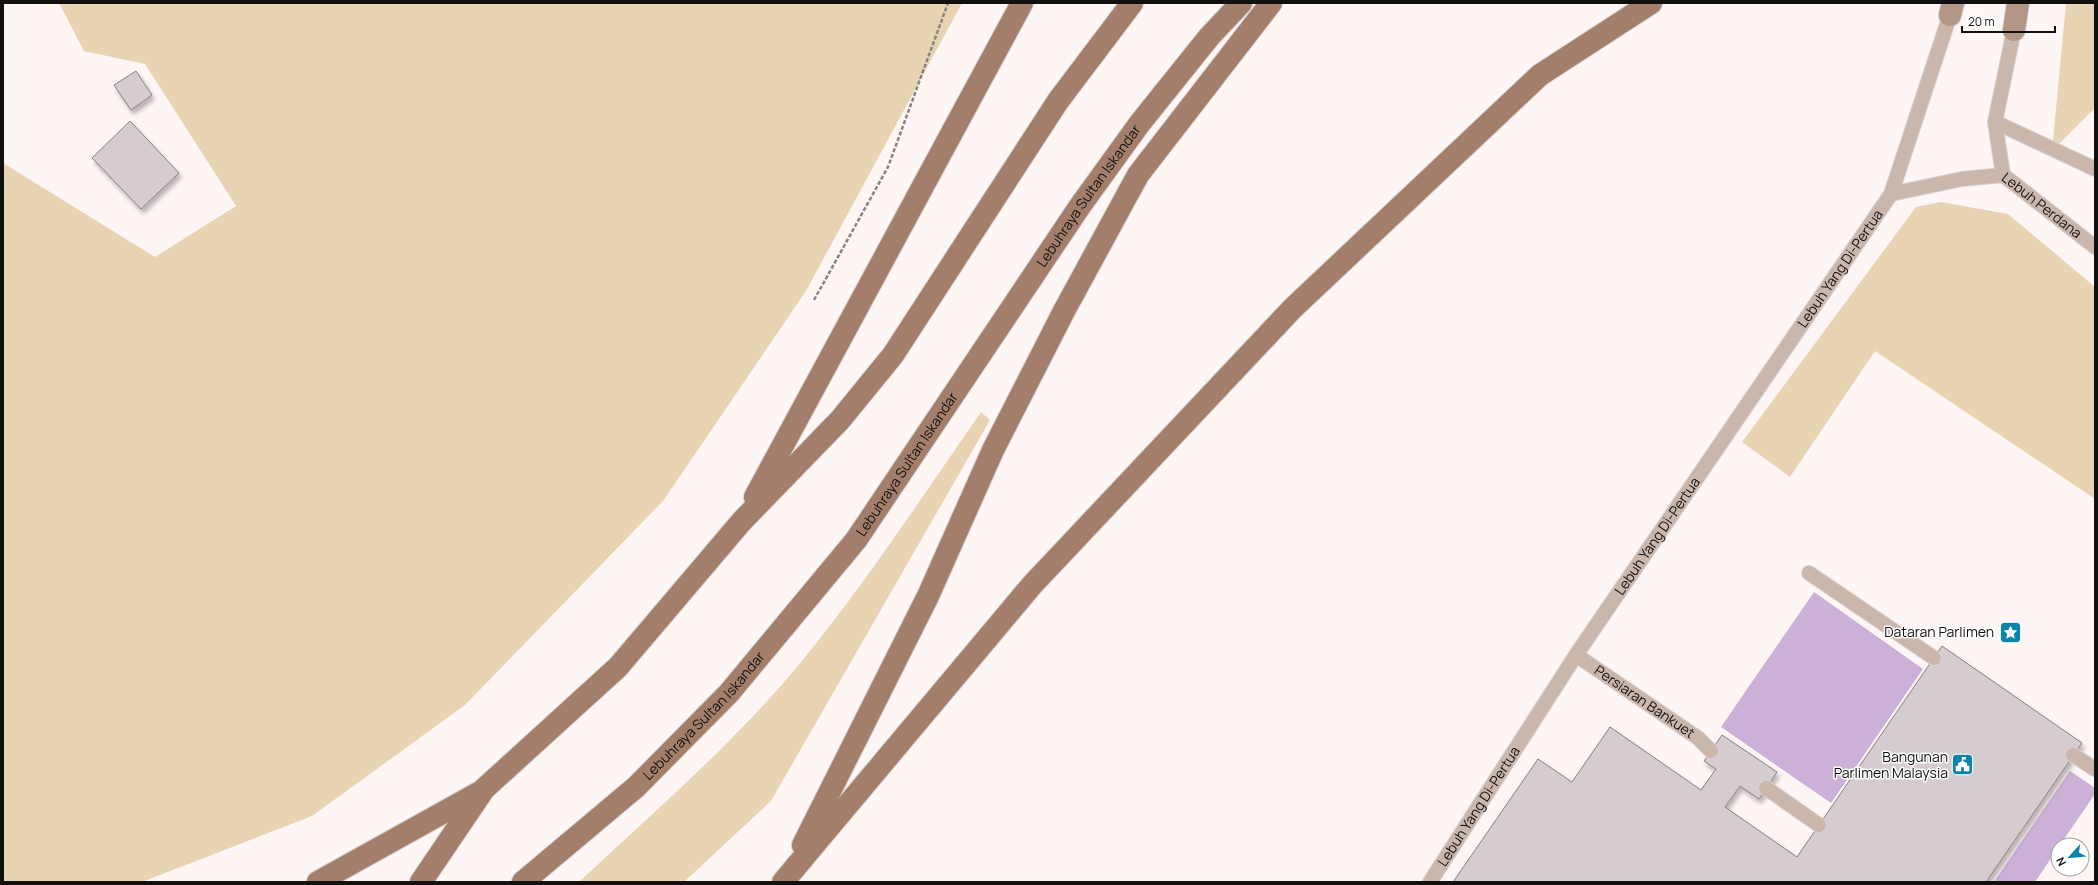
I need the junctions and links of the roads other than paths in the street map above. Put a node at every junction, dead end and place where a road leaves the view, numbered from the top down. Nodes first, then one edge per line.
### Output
1 (1022, 3) edge
2 (1132, 3) edge
3 (1241, 3) edge
4 (1271, 3) edge
5 (1651, 3) edge
6 (2018, 3) edge
7 (1951, 9) edge
8 (2014, 30) joint
9 (1996, 122) junction
10 (2095, 169) edge
11 (2003, 175) junction
12 (1891, 194) junction
13 (2095, 247) edge
14 (742, 521) junction
15 (1809, 573) dead end
16 (1576, 655) junction
17 (1934, 658) dead end
18 (1711, 751) dead end
19 (2073, 755) dead end
20 (2095, 769) edge
21 (1766, 788) dead end
22 (484, 789) junction
23 (1819, 825) dead end
24 (785, 880) edge
25 (318, 882) edge
26 (420, 882) edge
27 (523, 882) edge
28 (1430, 882) edge

1 - 14 main road
2 - 14 main road
3 - 27 main road, Lebuhraya Sultan Iskandar
4 - 24 main road
5 - 24 main road
6 - 8 street
7 - 12 lane, Lebuh Yang Di-Pertua
8 - 9 lane
9 - 10 lane
9 - 11 lane
11 - 12 lane, Lebuh Perdana
11 - 13 lane, Lebuh Perdana
12 - 16 lane, Lebuh Yang Di-Pertua
14 - 22 main road
15 - 17 lane
16 - 18 lane, Persiaran Bankuet
16 - 28 lane, Lebuh Yang Di-Pertua
19 - 20 lane
21 - 23 lane
22 - 25 main road
22 - 26 main road

